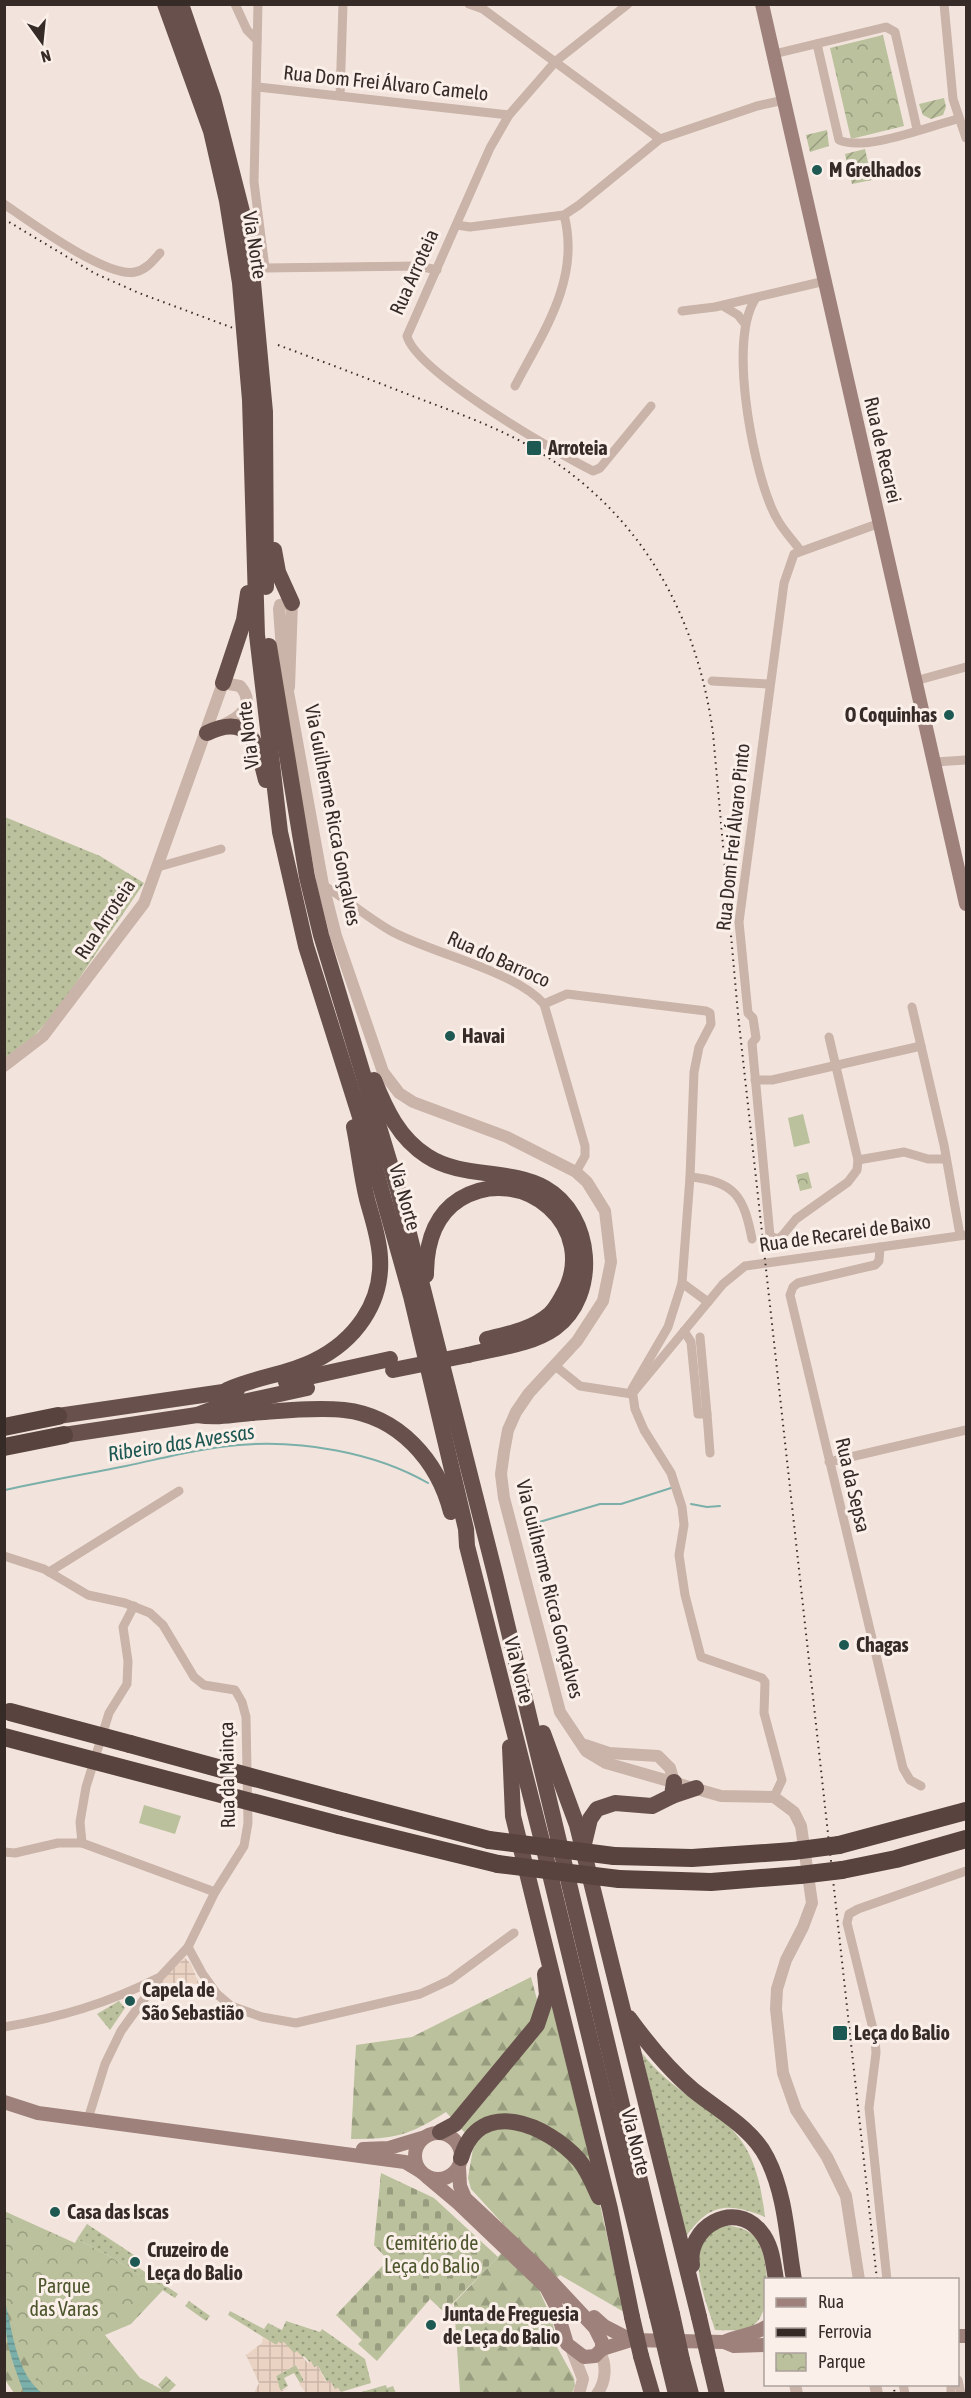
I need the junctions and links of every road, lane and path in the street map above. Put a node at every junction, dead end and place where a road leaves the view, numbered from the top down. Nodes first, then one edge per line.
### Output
1 (165, 4) edge
2 (181, 4) edge
3 (236, 4) edge
4 (258, 4) edge
5 (343, 4) edge
6 (469, 4) edge
7 (628, 4) edge
8 (762, 4) edge
9 (944, 4) edge
10 (257, 40) junction
11 (817, 44) junction
12 (774, 54) junction
13 (556, 61) junction
14 (258, 87) junction
15 (340, 96) junction
16 (784, 100) junction
17 (509, 115) junction
18 (958, 119) junction
19 (917, 129) junction
20 (966, 138) edge
21 (660, 139) junction
22 (4, 204) edge
23 (564, 214) junction
24 (457, 225) junction
25 (160, 253) dead end
26 (437, 270) junction
27 (825, 281) junction
28 (756, 298) junction
29 (723, 306) junction
30 (682, 311) dead end
31 (745, 324) junction
32 (515, 386) dead end
33 (651, 406) dead end
34 (265, 469) junction
35 (252, 494) junction
36 (880, 523) junction
37 (800, 550) junction
38 (292, 603) joint
39 (966, 667) edge
40 (712, 681) dead end
41 (915, 681) junction
42 (223, 683) junction
43 (769, 684) junction
44 (212, 730) junction
45 (966, 760) edge
46 (935, 762) junction
47 (280, 832) junction
48 (221, 849) dead end
49 (158, 867) junction
50 (323, 885) junction
51 (966, 904) edge
52 (317, 981) junction
53 (544, 1004) junction
54 (912, 1007) dead end
55 (343, 1012) junction
56 (829, 1036) dead end
57 (921, 1046) junction
58 (836, 1065) junction
59 (4, 1066) edge
60 (755, 1080) junction
61 (946, 1159) junction
62 (858, 1160) junction
63 (576, 1172) junction
64 (690, 1177) junction
65 (963, 1235) edge
66 (752, 1239) dead end
67 (880, 1247) junction
68 (681, 1283) junction
69 (708, 1302) junction
70 (426, 1303) junction
71 (684, 1331) junction
72 (700, 1337) dead end
73 (466, 1349) junction
74 (392, 1365) junction
75 (555, 1365) junction
76 (698, 1369) junction
77 (227, 1390) junction
78 (632, 1394) junction
79 (197, 1415) junction
80 (58, 1416) joint
81 (4, 1427) edge
82 (966, 1430) edge
83 (64, 1435) joint
84 (4, 1447) edge
85 (710, 1453) dead end
86 (829, 1462) junction
87 (179, 1491) dead end
88 (467, 1546) junction
89 (4, 1556) edge
90 (49, 1572) junction
91 (134, 1606) junction
92 (520, 1679) junction
93 (6, 1710) edge
94 (510, 1719) junction
95 (4, 1737) edge
96 (576, 1738) junction
97 (672, 1782) junction
98 (921, 1786) dead end
99 (696, 1788) junction
100 (774, 1797) junction
101 (966, 1811) edge
102 (966, 1839) edge
103 (82, 1843) junction
104 (583, 1848) junction
105 (4, 1852) edge
106 (966, 1871) edge
107 (215, 1892) junction
108 (514, 1934) dead end
109 (541, 1938) junction
110 (188, 1947) junction
111 (160, 1977) junction
112 (625, 2013) junction
113 (4, 2027) edge
114 (4, 2102) edge
115 (88, 2119) junction
116 (440, 2132) junction
117 (422, 2138) junction
118 (335, 2151) junction
119 (460, 2162) junction
120 (423, 2174) junction
121 (617, 2250) junction
122 (537, 2266) junction
123 (776, 2278) edge
124 (794, 2278) edge
125 (859, 2278) edge
126 (887, 2278) edge
127 (664, 2315) junction
128 (699, 2317) junction
129 (591, 2324) junction
130 (764, 2328) edge
131 (564, 2333) junction
132 (628, 2338) junction
133 (724, 2342) junction
134 (764, 2345) edge
135 (571, 2348) junction
136 (601, 2351) junction
137 (675, 2360) junction
138 (579, 2394) edge
139 (597, 2394) edge
140 (652, 2394) edge
141 (676, 2394) edge
142 (691, 2394) edge
143 (717, 2394) edge

1 - 35 highway, Via Norte
2 - 34 highway, Via Norte
3 - 10 street
4 - 10 street
5 - 15 street
6 - 13 street
7 - 13 street, Rua Arroteia
8 - 12 main road, Rua de Recarei
9 - 18 street
10 - 14 street
11 - 12 street
11 - 19 street
11 - 19 street
12 - 16 main road, Rua de Recarei
13 - 17 street, Rua Arroteia
13 - 21 street
14 - 15 street, Rua Dom Frei Álvaro Camelo
14 - 26 street
15 - 17 street, Rua Dom Frei Álvaro Camelo
16 - 21 street
16 - 27 main road, Rua de Recarei
17 - 24 street, Rua Arroteia
18 - 19 street
18 - 20 street
21 - 23 street
22 - 25 street
23 - 24 street
23 - 32 street
24 - 26 street, Rua Arroteia
26 - 33 street, Rua Arroteia
27 - 28 street
27 - 36 main road, Rua de Recarei
28 - 29 street
28 - 31 street
29 - 30 street
29 - 31 street
31 - 37 street
34 - 38 highway
34 - 55 highway, Via Norte
35 - 42 highway
35 - 47 highway, Via Norte
36 - 37 street
36 - 41 main road, Rua de Recarei
37 - 43 street, Rua Dom Frei Álvaro Pinto
38 - 50 street, Via Guilherme Ricca Gonçalves
39 - 41 street
40 - 43 street
41 - 46 main road, Rua de Recarei
42 - 44 street, Rua Arroteia
42 - 44 street
43 - 60 street, Rua Dom Frei Álvaro Pinto
44 - 47 highway
44 - 49 street, Rua Arroteia
45 - 46 street
46 - 51 main road, Rua de Recarei
47 - 52 highway, Via Norte
48 - 49 street
49 - 59 street, Rua Arroteia
50 - 53 street, Rua do Barroco
50 - 63 street, Via Guilherme Ricca Gonçalves
52 - 77 highway
52 - 88 highway, Via Norte
53 - 63 street
53 - 64 street, Rua do Barroco
54 - 57 street
55 - 70 highway, Via Norte
55 - 73 highway
56 - 58 street
57 - 58 street
57 - 61 street
58 - 60 street
58 - 62 street
60 - 62 street, Rua Dom Frei Álvaro Pinto
61 - 62 street
61 - 65 street
63 - 75 street, Via Guilherme Ricca Gonçalves
64 - 66 street, Rua de Recarei de Baixo
64 - 68 street
65 - 67 street, Rua de Recarei de Baixo
67 - 69 street, Rua de Recarei de Baixo
67 - 86 street, Rua da Sepsa
68 - 69 street
68 - 78 street
69 - 71 street, Rua de Recarei de Baixo
70 - 73 highway
70 - 92 highway, Via Norte
71 - 76 street
71 - 78 street, Rua de Recarei de Baixo
72 - 76 street
73 - 74 highway
74 - 77 highway
74 - 79 highway
75 - 78 street
75 - 96 street, Via Guilherme Ricca Gonçalves
76 - 85 street
77 - 80 highway
78 - 100 street
79 - 83 highway
79 - 88 highway
80 - 81 highway
82 - 86 street
83 - 84 highway
86 - 98 street, Rua da Sepsa
87 - 90 street
88 - 94 highway, Via Norte
89 - 90 street, Rua da Mainça
90 - 91 street, Rua da Mainça
91 - 103 street
91 - 107 street, Rua da Mainça
92 - 104 highway
92 - 127 highway, Via Norte
93 - 101 highway, bridge
94 - 109 highway
94 - 127 highway, Via Norte
95 - 102 highway, bridge
96 - 97 street, Via Guilherme Ricca Gonçalves
96 - 97 street, Via Guilherme Ricca Gonçalves
97 - 99 highway
97 - 99 street, Via Guilherme Ricca Gonçalves
97 - 104 highway
99 - 100 street, Via Guilherme Ricca Gonçalves
100 - 125 street
103 - 105 street
103 - 107 street
104 - 112 highway
106 - 126 street
107 - 110 street, Rua da Mainça
108 - 110 street
109 - 116 highway
109 - 121 highway
110 - 111 street, Rua da Mainça
111 - 113 street
111 - 115 street
112 - 124 highway
112 - 128 highway
114 - 115 main road
115 - 118 main road
116 - 117 main road
116 - 119 main road
117 - 118 main road
117 - 120 main road
118 - 120 main road
119 - 120 main road
119 - 121 highway
119 - 122 main road
120 - 131 main road
121 - 140 highway, bridge
122 - 129 main road
122 - 132 main road
123 - 128 highway
127 - 137 highway, Via Norte, bridge
128 - 143 highway, bridge
129 - 131 main road
129 - 132 main road
129 - 136 main road
130 - 133 main road
131 - 135 main road
132 - 133 main road
132 - 136 main road
133 - 134 main road
135 - 136 main road
135 - 138 street
136 - 139 street
137 - 141 highway, Via Norte
137 - 142 highway, Via Norte

